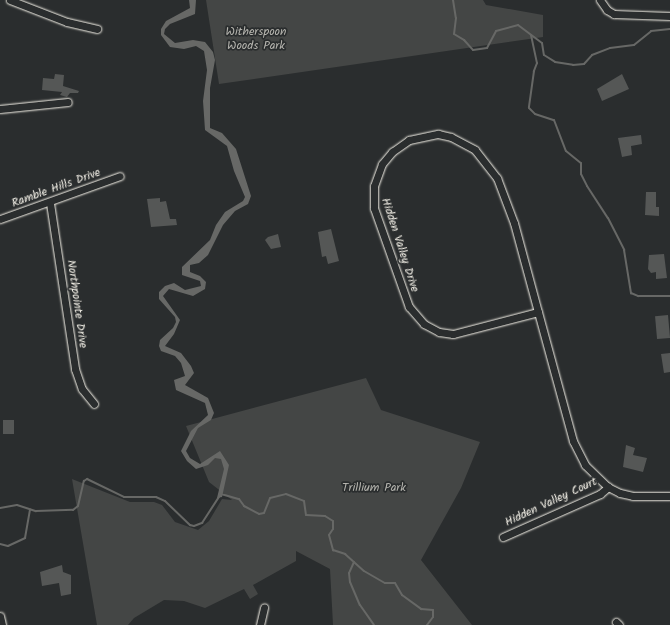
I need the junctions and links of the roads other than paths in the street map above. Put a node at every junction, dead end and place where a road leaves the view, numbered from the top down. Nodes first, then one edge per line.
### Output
1 (10, 0) edge
2 (600, 0) edge
3 (670, 16) edge
4 (97, 29) dead end
5 (68, 102) dead end
6 (0, 110) edge
7 (120, 176) dead end
8 (50, 203) junction
9 (0, 219) edge
10 (538, 312) junction
11 (94, 404) dead end
12 (608, 487) junction
13 (670, 496) edge
14 (503, 537) dead end
15 (264, 607) dead end
16 (0, 616) edge
17 (2, 625) edge
18 (260, 625) edge

1 - 4 street
2 - 3 street
5 - 6 street
7 - 8 street, Ramble Hills Drive
8 - 9 street, Ramble Hills Drive
8 - 11 street, Northpointe Drive
10 - 10 street, Hidden Valley Drive
10 - 12 street, Hidden Valley Drive
12 - 13 street, Hidden Valley Drive
12 - 14 street, Hidden Valley Court
15 - 18 street
16 - 17 street

